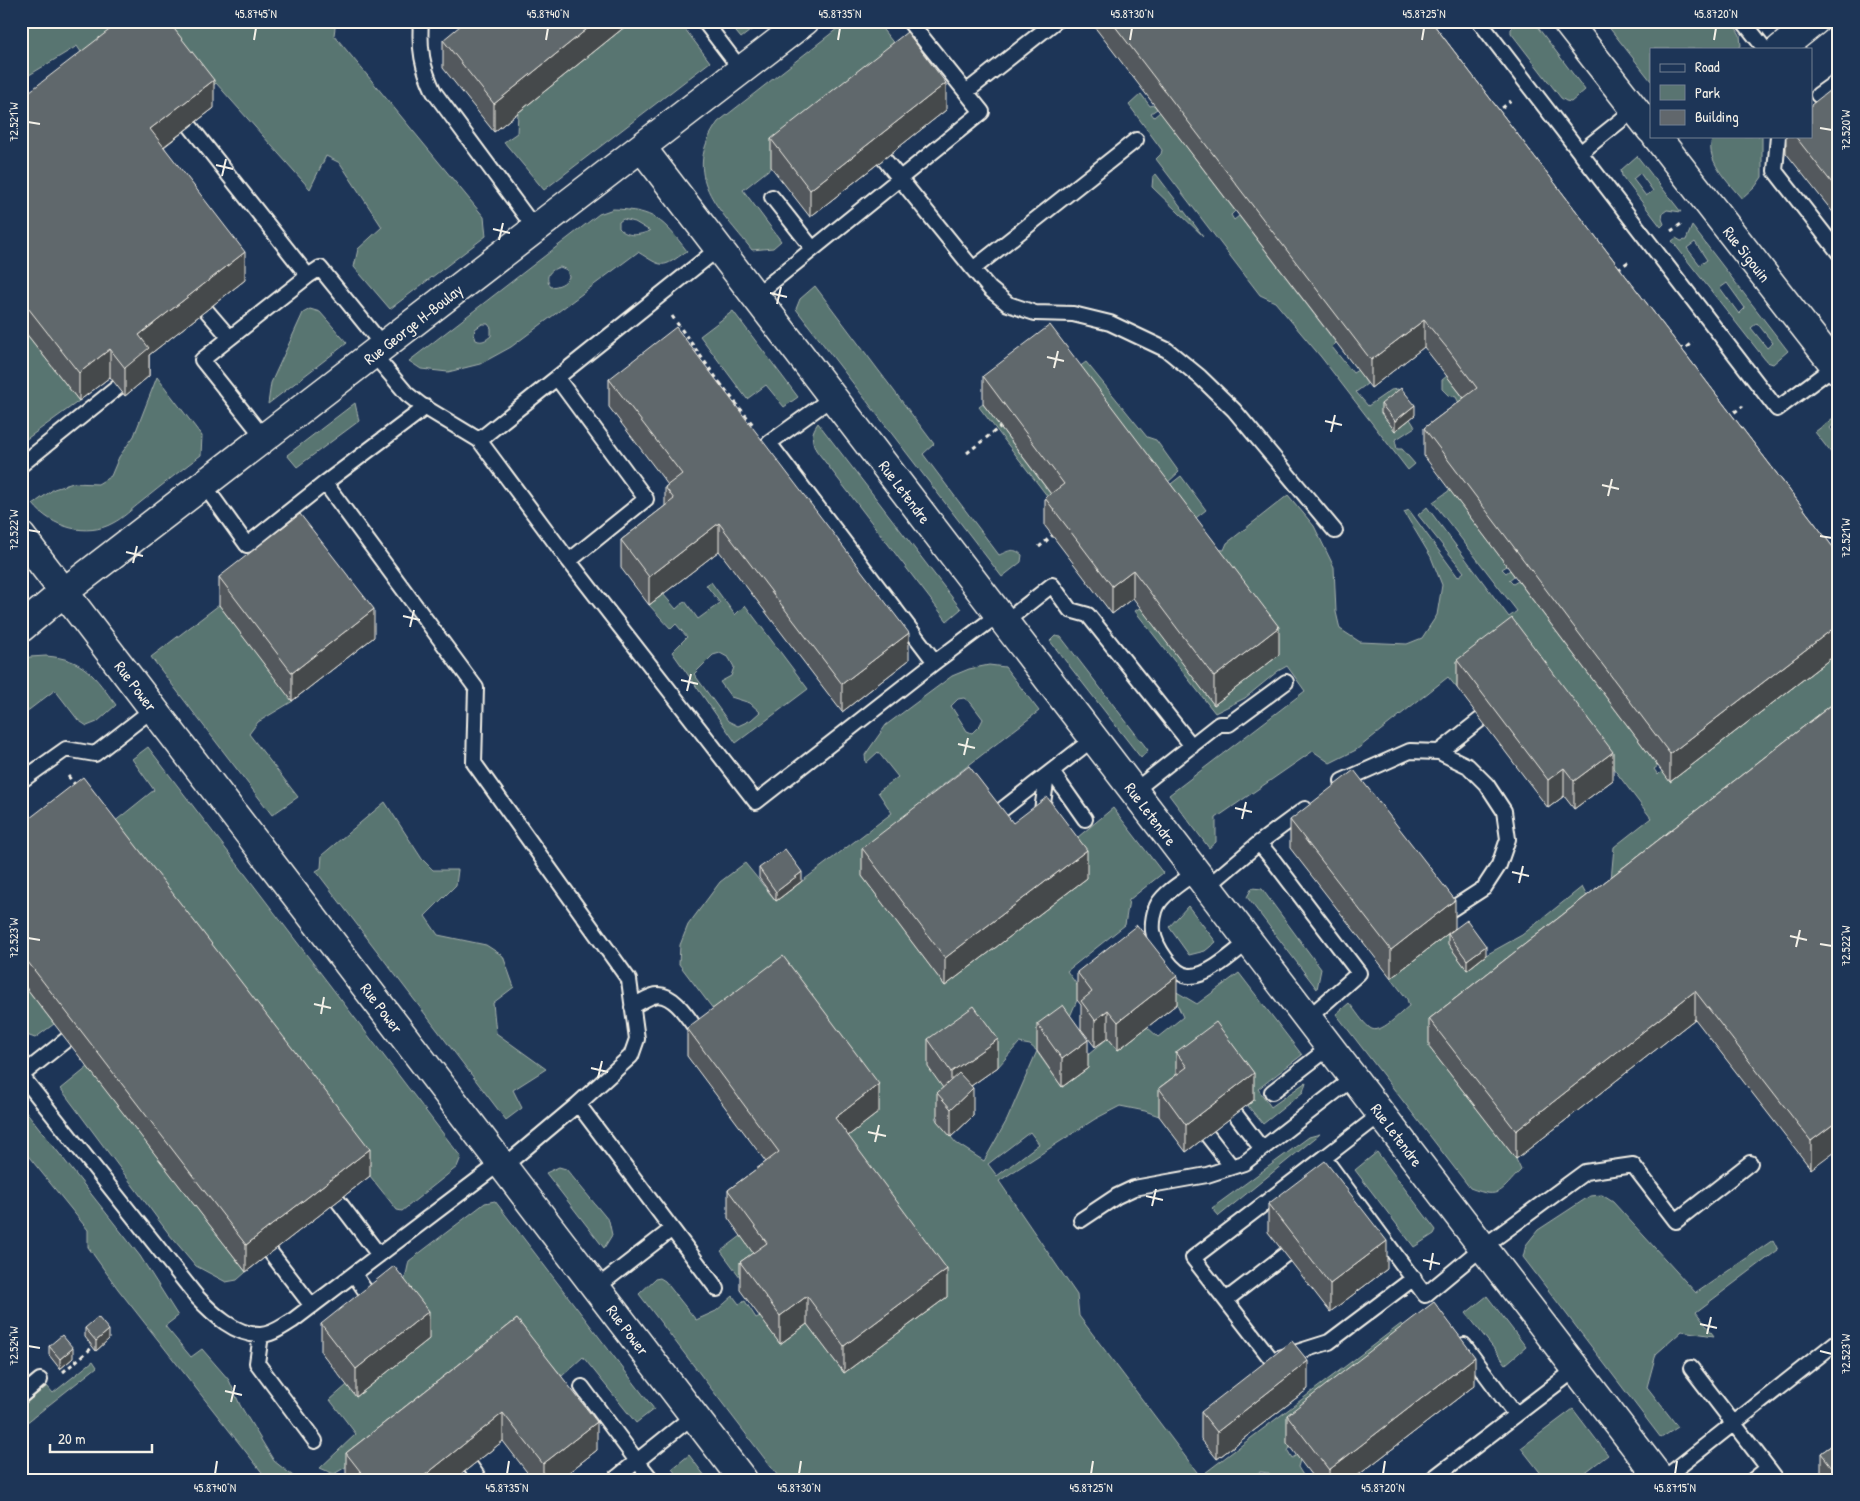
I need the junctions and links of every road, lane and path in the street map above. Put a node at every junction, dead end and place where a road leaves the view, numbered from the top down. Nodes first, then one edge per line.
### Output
1 (421, 21) edge
2 (704, 21) edge
3 (909, 21) edge
4 (1056, 21) edge
5 (1479, 21) edge
6 (1566, 21) edge
7 (1743, 21) edge
8 (804, 22) edge
9 (1813, 22) edge
10 (1778, 48) edge
11 (742, 71) junction
12 (1839, 80) edge
13 (966, 92) junction
14 (1813, 94) edge
15 (1635, 109) junction
16 (1495, 114) edge
17 (1490, 117) edge
18 (190, 126) dead end
19 (1650, 127) edge
20 (1660, 138) edge
21 (1778, 138) edge
22 (1136, 140) dead end
23 (642, 148) junction
24 (1580, 153) junction
25 (884, 159) dead end
26 (900, 179) junction
27 (772, 197) dead end
28 (1687, 220) dead end
29 (536, 230) junction
30 (1666, 234) dead end
31 (719, 248) junction
32 (813, 249) junction
33 (1839, 253) edge
34 (973, 269) junction
35 (308, 276) junction
36 (756, 296) junction
37 (658, 297) junction
38 (206, 310) dead end
39 (230, 338) junction
40 (378, 351) junction
41 (1837, 368) edge
42 (557, 378) junction
43 (720, 383) junction
44 (118, 387) dead end
45 (713, 389) edge
46 (833, 397) junction
47 (737, 406) edge
48 (426, 407) junction
49 (1728, 417) edge
50 (1723, 421) edge
51 (1000, 427) dead end
52 (264, 438) junction
53 (479, 440) junction
54 (967, 453) dead end
55 (21, 465) edge
56 (325, 483) junction
57 (204, 485) junction
58 (1335, 531) dead end
59 (1052, 535) edge
60 (21, 536) edge
61 (247, 545) junction
62 (1039, 547) dead end
63 (253, 560) edge
64 (569, 561) junction
65 (64, 592) junction
66 (1002, 618) junction
67 (21, 628) edge
68 (934, 662) junction
69 (1286, 682) dead end
70 (153, 709) junction
71 (1481, 720) dead end
72 (1094, 738) junction
73 (1192, 746) junction
74 (1439, 752) junction
75 (54, 757) junction
76 (1049, 774) junction
77 (21, 781) edge
78 (1331, 789) edge
79 (1134, 791) junction
80 (82, 794) edge
81 (1315, 801) edge
82 (998, 812) edge
83 (1085, 819) dead end
84 (1027, 828) edge
85 (1259, 843) junction
86 (1202, 879) junction
87 (1444, 914) edge
88 (1154, 919) junction
89 (1139, 931) edge
90 (1249, 941) junction
91 (632, 1007) junction
92 (1308, 1018) junction
93 (66, 1040) dead end
94 (705, 1042) edge
95 (1330, 1047) junction
96 (21, 1075) edge
97 (1353, 1078) junction
98 (1272, 1092) dead end
99 (578, 1104) junction
100 (1381, 1114) junction
101 (1236, 1115) dead end
102 (1208, 1136) dead end
103 (1262, 1149) junction
104 (1324, 1158) junction
105 (1750, 1163) dead end
106 (502, 1164) junction
107 (1232, 1167) junction
108 (338, 1201) dead end
109 (1081, 1220) dead end
110 (672, 1229) junction
111 (1483, 1247) junction
112 (271, 1253) dead end
113 (1286, 1254) edge
114 (379, 1255) junction
115 (354, 1274) junction
116 (1414, 1278) junction
117 (596, 1288) junction
118 (717, 1289) dead end
119 (1226, 1300) junction
120 (312, 1306) junction
121 (377, 1307) edge
122 (1454, 1332) edge
123 (260, 1335) junction
124 (1839, 1340) edge
125 (92, 1347) edge
126 (1691, 1368) dead end
127 (1576, 1369) junction
128 (59, 1376) dead end
129 (40, 1380) dead end
130 (582, 1387) dead end
131 (21, 1396) edge
132 (1516, 1414) junction
133 (693, 1416) junction
134 (1733, 1423) junction
135 (315, 1441) dead end
136 (637, 1460) junction
137 (470, 1467) dead end
138 (1768, 1468) junction
139 (1655, 1478) edge
140 (480, 1480) edge
141 (614, 1480) edge
142 (652, 1480) edge
143 (743, 1480) edge
144 (1431, 1480) edge
145 (1753, 1480) edge
146 (1777, 1480) edge

1 - 29 lane
2 - 11 lane
3 - 13 lane
4 - 13 lane
5 - 24 lane
6 - 15 street, Rue Sigouin
7 - 10 lane
8 - 11 street, Rue George H-Boulay
9 - 10 street
11 - 23 street, Rue George H-Boulay
12 - 14 lane
13 - 26 lane
15 - 19 street, Rue Sigouin
15 - 24 lane
16 - 17 path
18 - 35 lane
20 - 41 street, Rue Sigouin
21 - 33 lane
22 - 34 lane
23 - 29 street, Rue George H-Boulay
23 - 31 street, Rue Letendre
24 - 41 lane
25 - 26 lane
26 - 32 lane
26 - 34 lane
27 - 32 lane
28 - 30 path
29 - 40 street, Rue George H-Boulay
31 - 36 street, Rue Letendre
31 - 37 lane
32 - 36 lane
34 - 58 lane
35 - 39 lane
35 - 40 lane
36 - 46 street, Rue Letendre
37 - 42 lane
37 - 43 path
38 - 39 lane
39 - 52 lane
40 - 48 lane
40 - 52 street, Rue George H-Boulay
42 - 53 lane
42 - 64 lane
43 - 45 path
43 - 47 path
44 - 55 lane
46 - 66 street, Rue Letendre
46 - 68 lane
48 - 53 lane
48 - 56 lane
49 - 50 path
51 - 54 path
52 - 57 street, Rue George H-Boulay
53 - 64 lane
56 - 61 lane
56 - 91 lane
57 - 61 lane
57 - 65 street, Rue George H-Boulay
59 - 62 path
60 - 65 street, Rue Power
61 - 63 lane
64 - 68 lane
65 - 67 street, Rue George H-Boulay
65 - 70 street, Rue Power
66 - 68 lane
66 - 72 street, Rue Letendre
66 - 73 lane
69 - 73 lane
70 - 75 lane
70 - 106 street, Rue Power
71 - 74 lane
72 - 76 lane
72 - 79 street, Rue Letendre
73 - 79 lane
74 - 78 lane
74 - 87 lane
75 - 77 lane
75 - 80 path
76 - 82 lane
76 - 83 lane
76 - 84 lane
79 - 86 street, Rue Letendre
81 - 85 lane
85 - 86 lane
85 - 92 lane
86 - 88 lane
86 - 90 street, Rue Letendre
88 - 89 lane
88 - 90 lane
90 - 92 street, Rue Letendre
91 - 94 lane
91 - 99 lane
92 - 95 street, Rue Letendre
93 - 96 lane
95 - 97 street, Rue Letendre
95 - 98 lane
96 - 123 lane
97 - 100 street, Rue Letendre
97 - 103 lane
99 - 106 lane
99 - 110 lane
100 - 104 lane
100 - 111 street, Rue Letendre
101 - 103 lane
102 - 107 lane
103 - 107 lane
104 - 116 lane
104 - 119 lane
105 - 111 lane
106 - 114 lane
106 - 117 street, Rue Power
107 - 109 lane
108 - 114 lane
110 - 117 lane
110 - 118 lane
111 - 116 lane
111 - 127 street, Rue Letendre
112 - 120 lane
113 - 119 lane
114 - 115 lane
115 - 120 lane
115 - 121 lane
116 - 119 lane
117 - 133 street, Rue Power
120 - 123 lane
122 - 132 lane
123 - 135 lane
124 - 134 lane
125 - 128 path
126 - 134 lane
127 - 132 lane
127 - 139 street, Rue Letendre
129 - 131 lane
130 - 136 lane
132 - 144 lane
133 - 136 lane
133 - 143 street, Rue Power
134 - 138 lane
134 - 139 lane
136 - 141 lane
136 - 142 lane
137 - 140 lane
138 - 145 lane
138 - 146 lane

